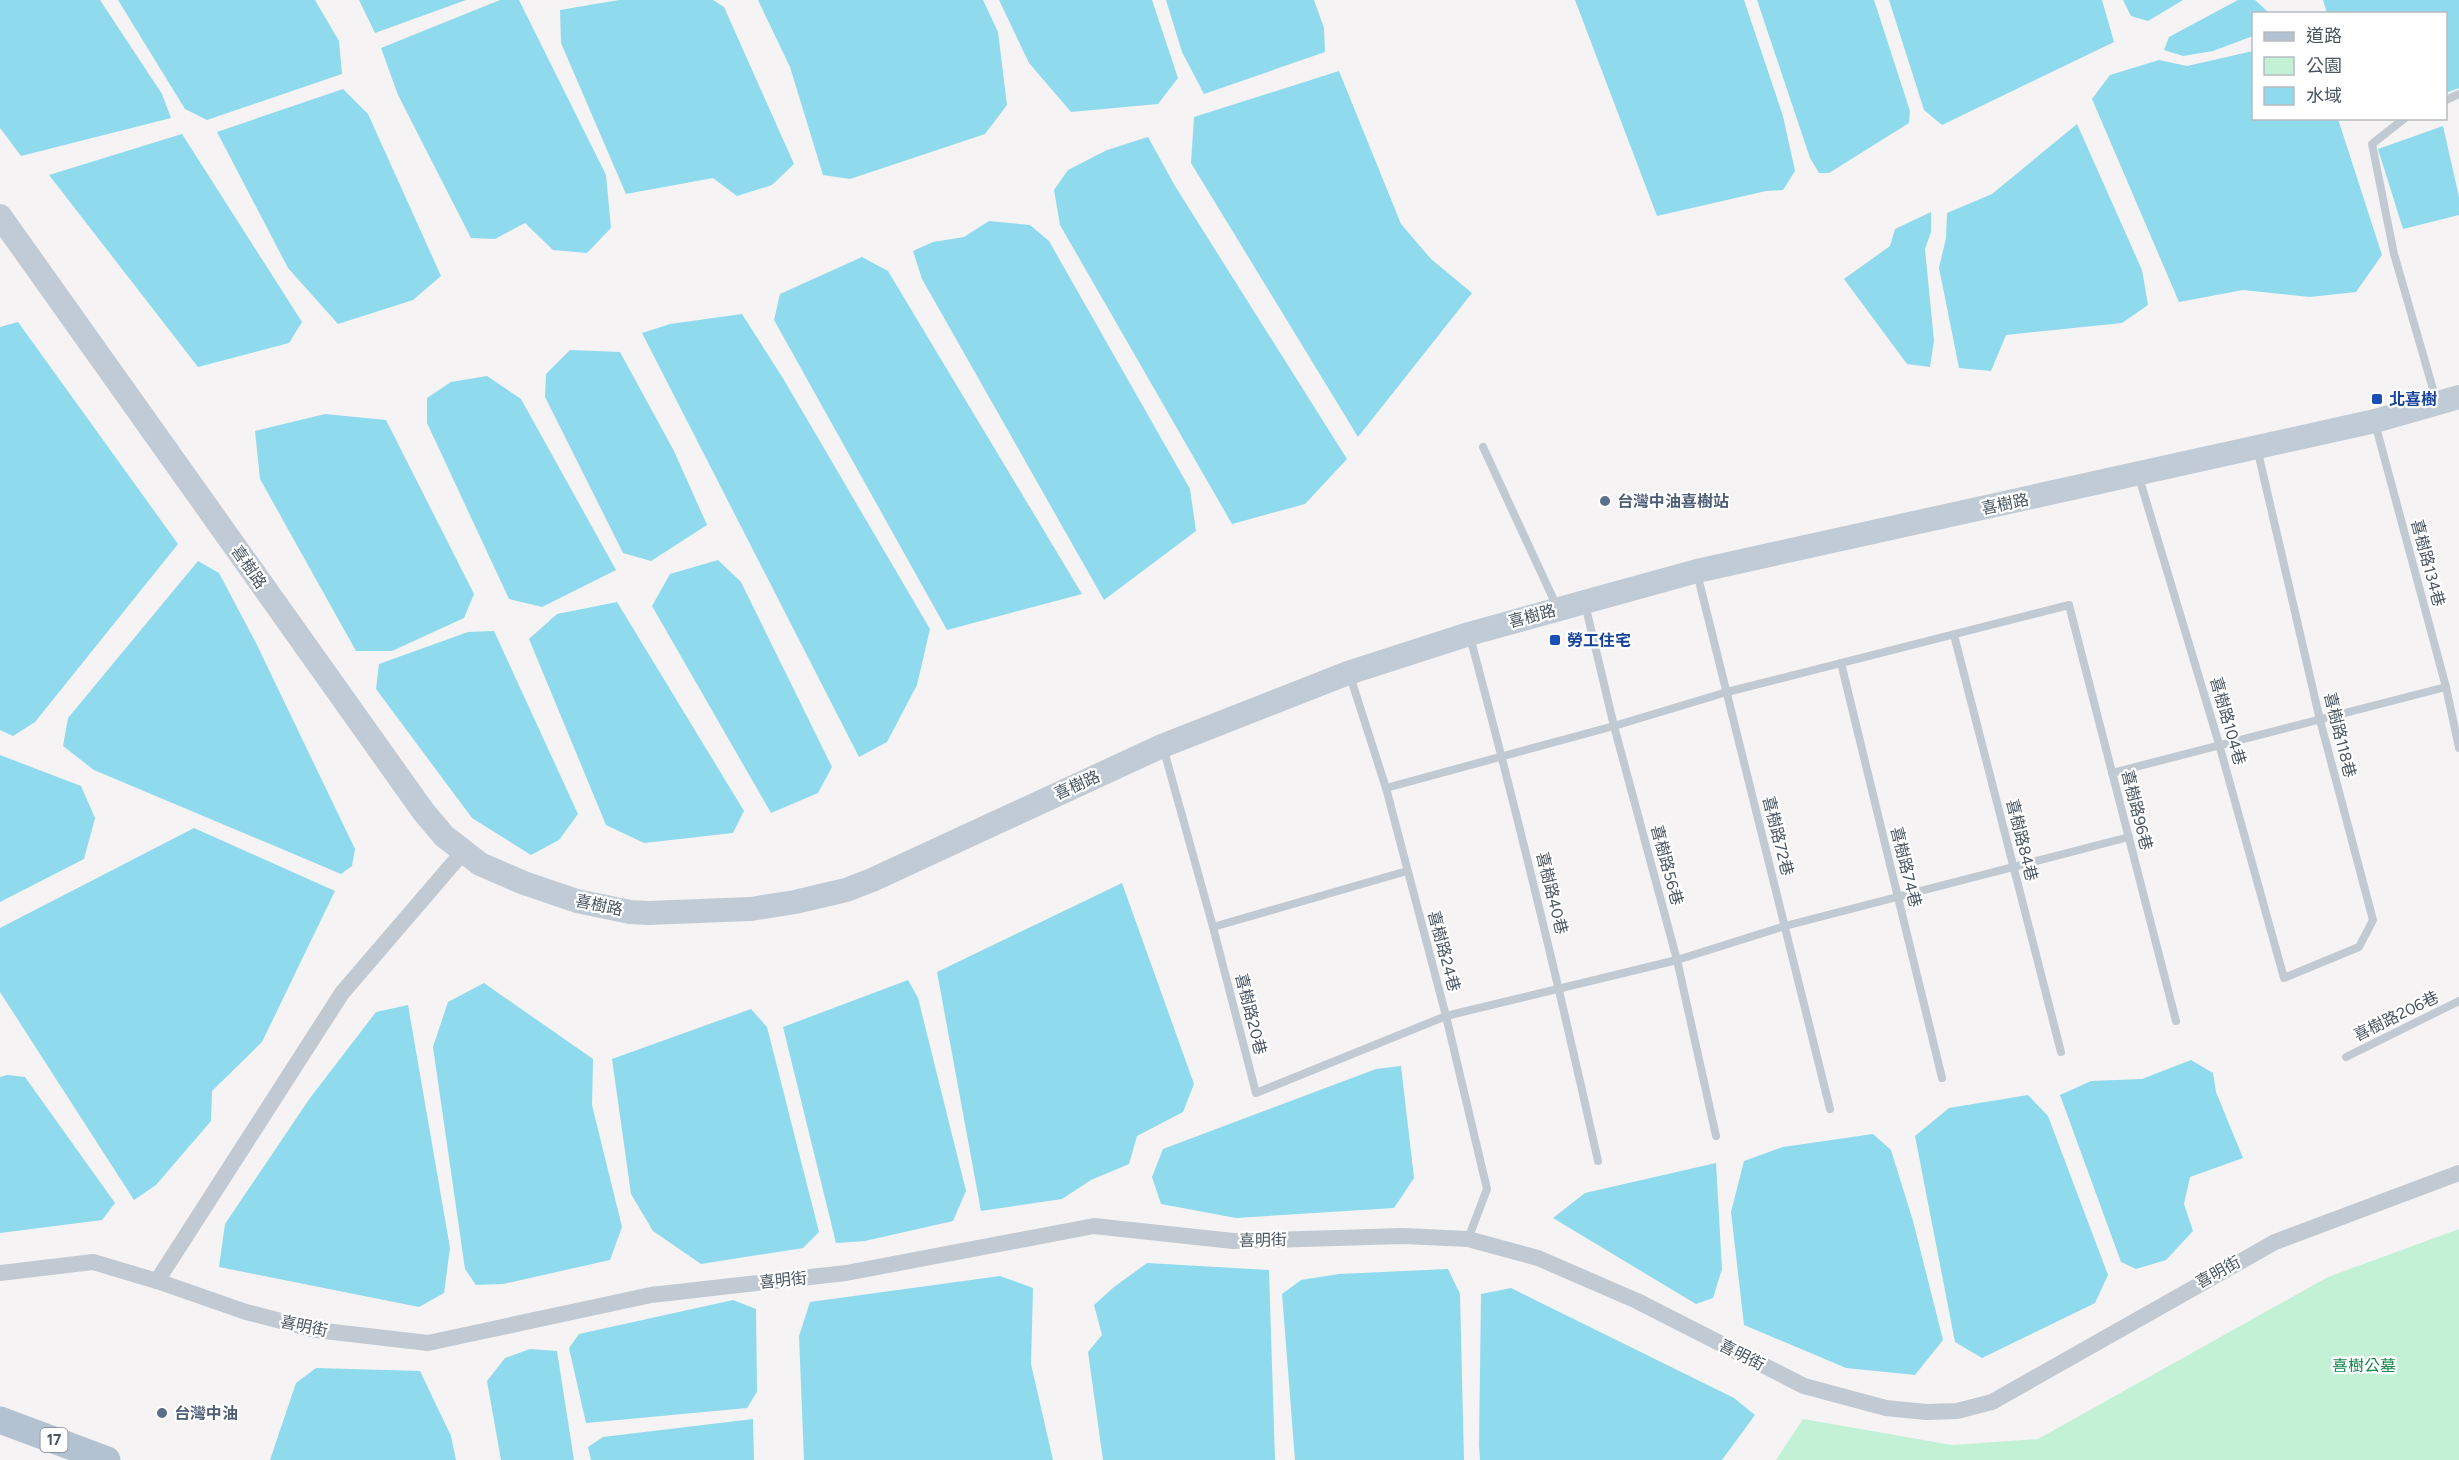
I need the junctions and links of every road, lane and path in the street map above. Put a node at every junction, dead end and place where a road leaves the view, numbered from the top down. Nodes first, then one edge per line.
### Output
1 (2402, 120) edge
2 (0, 216) edge
3 (2448, 400) edge
4 (2374, 421) junction
5 (1482, 447) dead end
6 (2257, 447) junction
7 (2138, 474) junction
8 (1697, 571) junction
9 (1584, 602) junction
10 (1558, 609) junction
11 (1469, 633) junction
12 (1954, 634) junction
13 (1840, 663) junction
14 (1348, 673) junction
15 (2446, 687) junction
16 (1727, 692) junction
17 (2320, 720) junction
18 (1614, 726) junction
19 (2219, 744) junction
20 (1162, 746) junction
21 (2459, 748) edge
22 (1502, 756) junction
23 (2112, 773) junction
24 (1386, 788) junction
25 (2129, 837) junction
26 (463, 852) junction
27 (2014, 867) junction
28 (1407, 871) junction
29 (1898, 897) junction
30 (1785, 926) junction
31 (1214, 927) junction
32 (1677, 960) junction
33 (2284, 978) joint
34 (1560, 989) junction
35 (2459, 1001) edge
36 (1446, 1016) junction
37 (2176, 1022) dead end
38 (2061, 1052) dead end
39 (2346, 1057) dead end
40 (1942, 1078) dead end
41 (1830, 1108) dead end
42 (1716, 1136) dead end
43 (1598, 1161) dead end
44 (2459, 1173) edge
45 (1468, 1239) junction
46 (0, 1273) edge
47 (157, 1281) junction
48 (0, 1420) edge
49 (107, 1460) edge

1 - 3 lane
2 - 26 street, 喜樹路
3 - 4 street, 喜樹路
4 - 6 street, 喜樹路
4 - 15 lane, 喜樹路134巷
5 - 10 lane
6 - 7 street, 喜樹路
6 - 17 lane, 喜樹路118巷
7 - 8 street, 喜樹路
7 - 19 lane, 喜樹路104巷
8 - 9 street, 喜樹路
8 - 16 lane, 喜樹路72巷
9 - 10 street, 喜樹路
9 - 18 lane, 喜樹路56巷
10 - 11 street, 喜樹路
11 - 14 street, 喜樹路
11 - 22 lane, 喜樹路40巷
12 - 13 lane
12 - 23 lane, 喜樹路96巷
12 - 27 lane, 喜樹路84巷
13 - 16 lane
13 - 29 lane, 喜樹路74巷
14 - 20 street, 喜樹路
14 - 24 lane, 喜樹路24巷
15 - 17 lane
15 - 21 lane, 喜樹路134巷
16 - 18 lane
16 - 30 lane, 喜樹路72巷
17 - 19 lane
17 - 33 lane, 喜樹路118巷
18 - 22 lane
18 - 32 lane, 喜樹路56巷
19 - 23 lane
19 - 33 lane, 喜樹路104巷
20 - 26 street, 喜樹路
20 - 31 lane, 喜樹路20巷
22 - 24 lane
22 - 34 lane, 喜樹路40巷
23 - 25 lane, 喜樹路96巷
24 - 28 lane, 喜樹路24巷
25 - 27 lane
25 - 37 lane, 喜樹路96巷
26 - 47 street
27 - 29 lane
27 - 38 lane, 喜樹路84巷
28 - 31 lane
28 - 36 lane, 喜樹路24巷
29 - 30 lane
29 - 40 lane, 喜樹路74巷
30 - 32 lane
30 - 41 lane, 喜樹路72巷
31 - 36 lane, 喜樹路20巷
32 - 34 lane
32 - 42 lane, 喜樹路56巷
34 - 36 lane
34 - 43 lane, 喜樹路40巷
35 - 39 lane, 喜樹路206巷
36 - 45 lane, 喜樹路24巷
44 - 45 street, 喜明街
45 - 47 street, 喜明街
46 - 47 street, 喜明街
48 - 49 main road, 17

